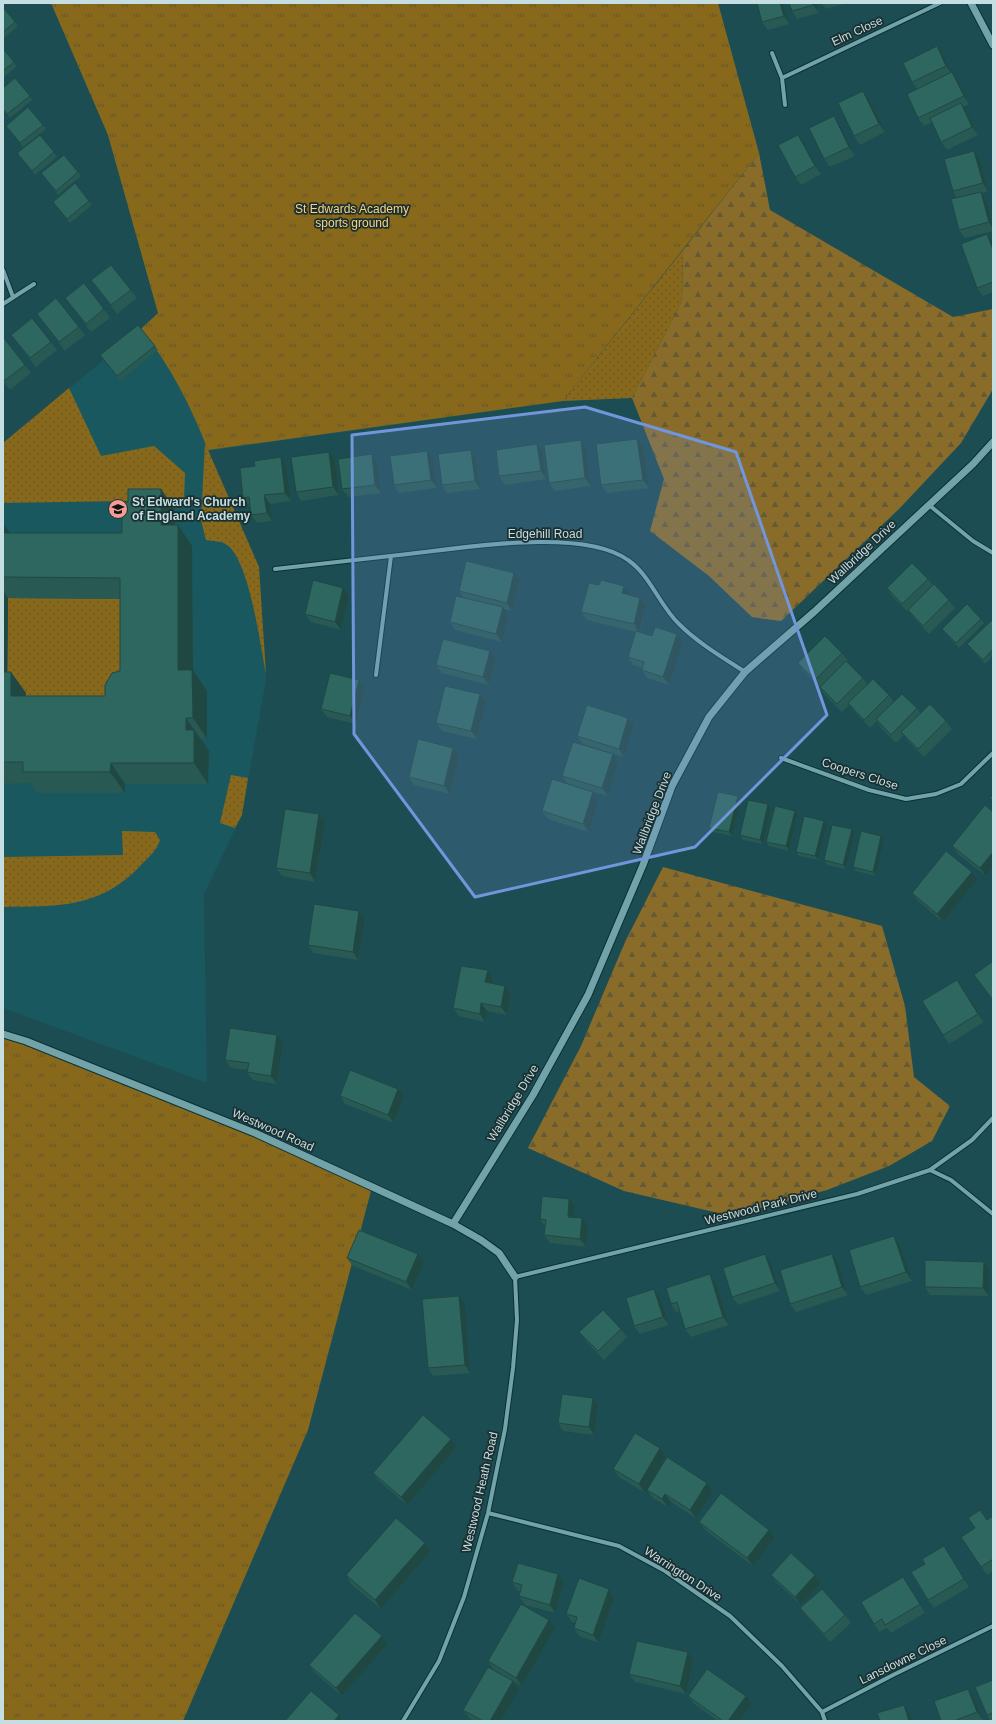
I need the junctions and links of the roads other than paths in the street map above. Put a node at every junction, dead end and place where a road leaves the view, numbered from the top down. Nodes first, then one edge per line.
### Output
1 (940, 3) edge
2 (971, 3) edge
3 (993, 46) edge
4 (772, 53) dead end
5 (782, 78) junction
6 (785, 105) dead end
7 (3, 270) edge
8 (34, 284) dead end
9 (13, 297) junction
10 (3, 304) edge
11 (993, 442) edge
12 (929, 505) junction
13 (993, 552) edge
14 (391, 556) junction
15 (276, 569) dead end
16 (745, 672) junction
17 (376, 675) dead end
18 (993, 753) edge
19 (781, 758) dead end
20 (3, 1034) edge
21 (993, 1118) edge
22 (930, 1170) junction
23 (993, 1214) edge
24 (453, 1224) junction
25 (514, 1276) junction
26 (488, 1513) junction
27 (993, 1626) edge
28 (822, 1712) junction
29 (403, 1721) edge
30 (825, 1721) edge

1 - 5 street, Elm Close
2 - 3 street
4 - 5 street
5 - 6 street
7 - 9 street
8 - 9 street
9 - 10 street
11 - 12 street, Wallbridge Drive
12 - 13 street
12 - 16 street, Wallbridge Drive
14 - 15 street, Edgehill Road
14 - 16 street, Edgehill Road
14 - 17 street
16 - 24 street, Wallbridge Drive
18 - 19 street, Coopers Close
20 - 24 street, Westwood Road
21 - 22 street, Westwood Park Drive
22 - 23 street
22 - 25 street, Westwood Park Drive
24 - 25 street, Westwood Road
25 - 26 street, Westwood Heath Road
26 - 28 street, Warrington Drive
26 - 29 street, Westwood Heath Road
27 - 28 street, Lansdowne Close
28 - 30 street, Warrington Drive

